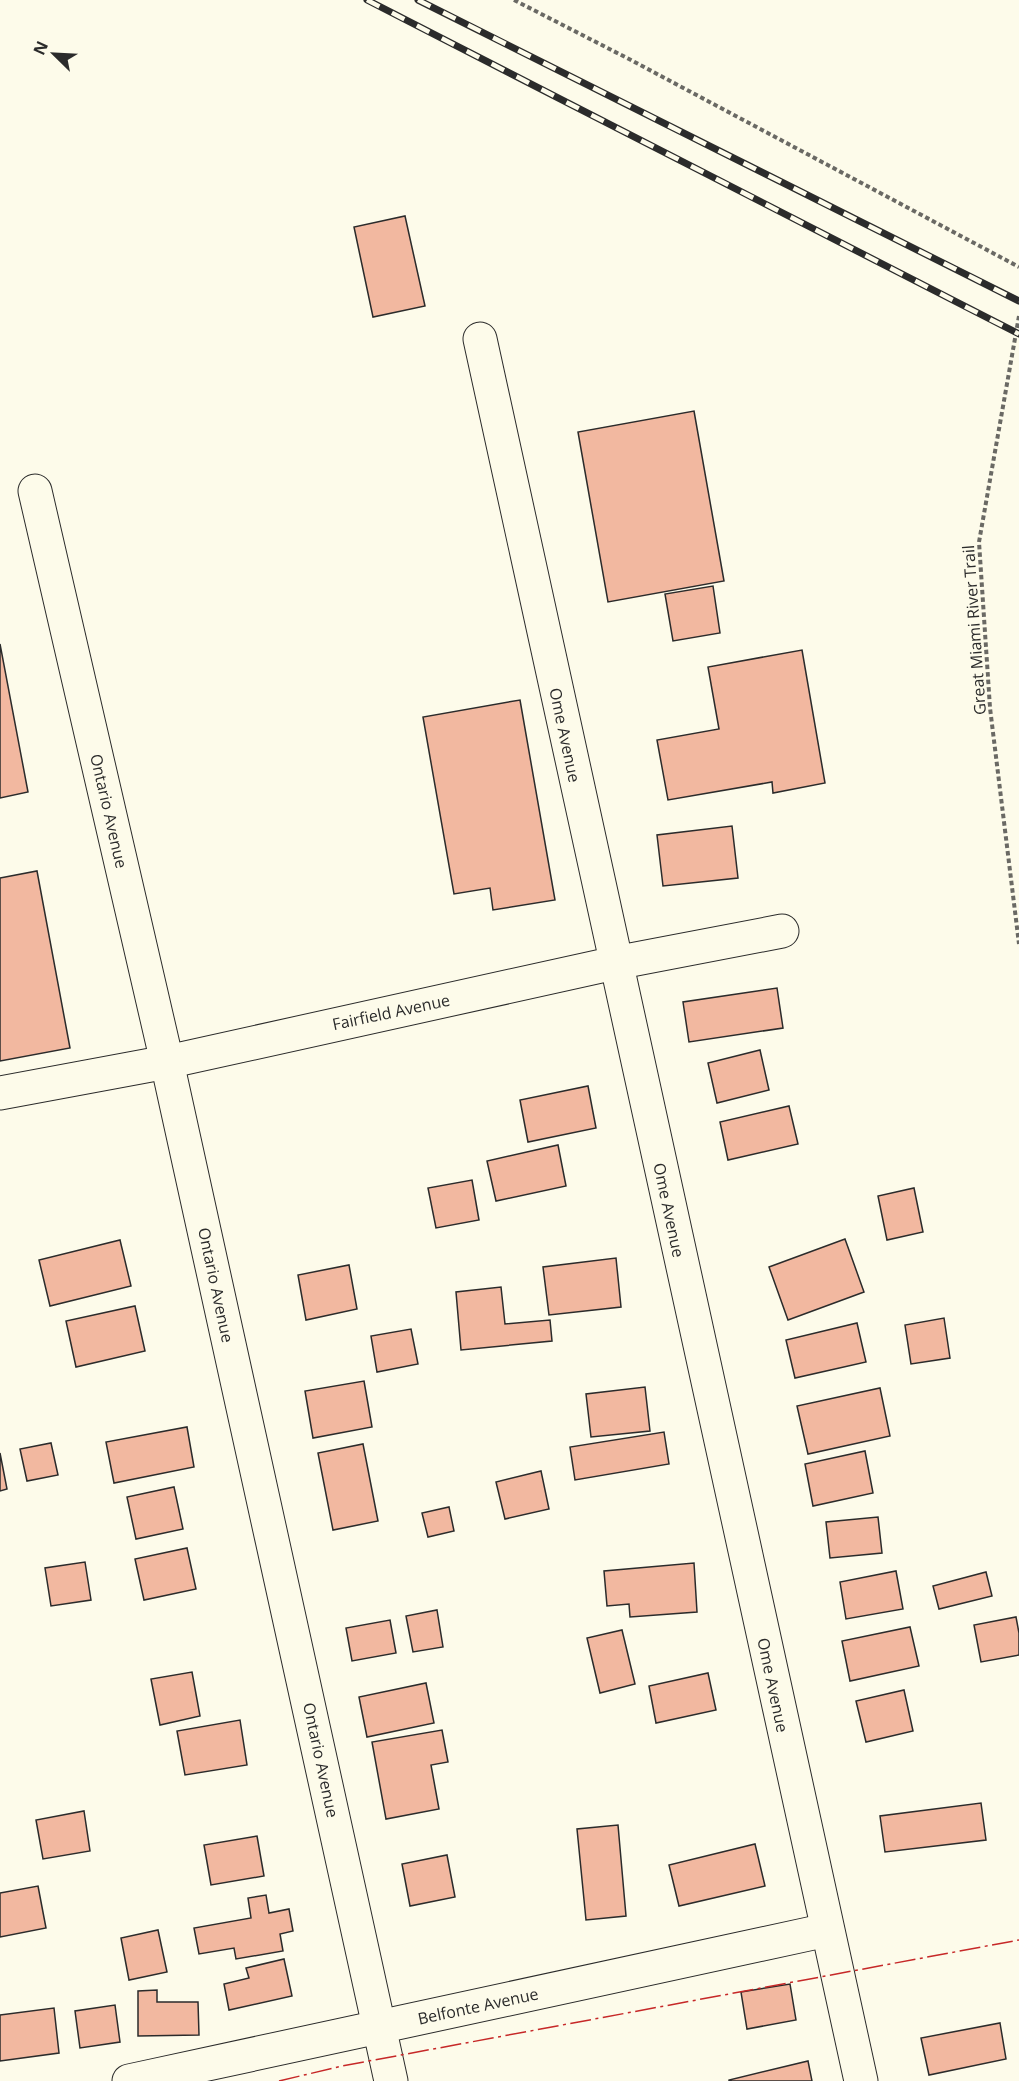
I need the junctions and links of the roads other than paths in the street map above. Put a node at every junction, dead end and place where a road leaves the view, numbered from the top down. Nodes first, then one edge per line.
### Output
1 (480, 339) dead end
2 (35, 491) dead end
3 (782, 931) dead end
4 (615, 963) junction
5 (167, 1062) junction
6 (0, 1093) edge
7 (827, 1930) junction
8 (380, 2028) junction
9 (129, 2081) edge
10 (391, 2081) edge
11 (861, 2081) edge

1 - 4 street, Ome Avenue
2 - 5 street, Ontario Avenue
3 - 4 street, Fairfield Avenue
4 - 5 street, Fairfield Avenue
4 - 7 street, Ome Avenue
5 - 6 street, Fairfield Avenue
5 - 8 street, Ontario Avenue
7 - 8 street, Belfonte Avenue
7 - 11 street, Ome Avenue
8 - 9 street, Belfonte Avenue
8 - 10 street, Ontario Avenue

